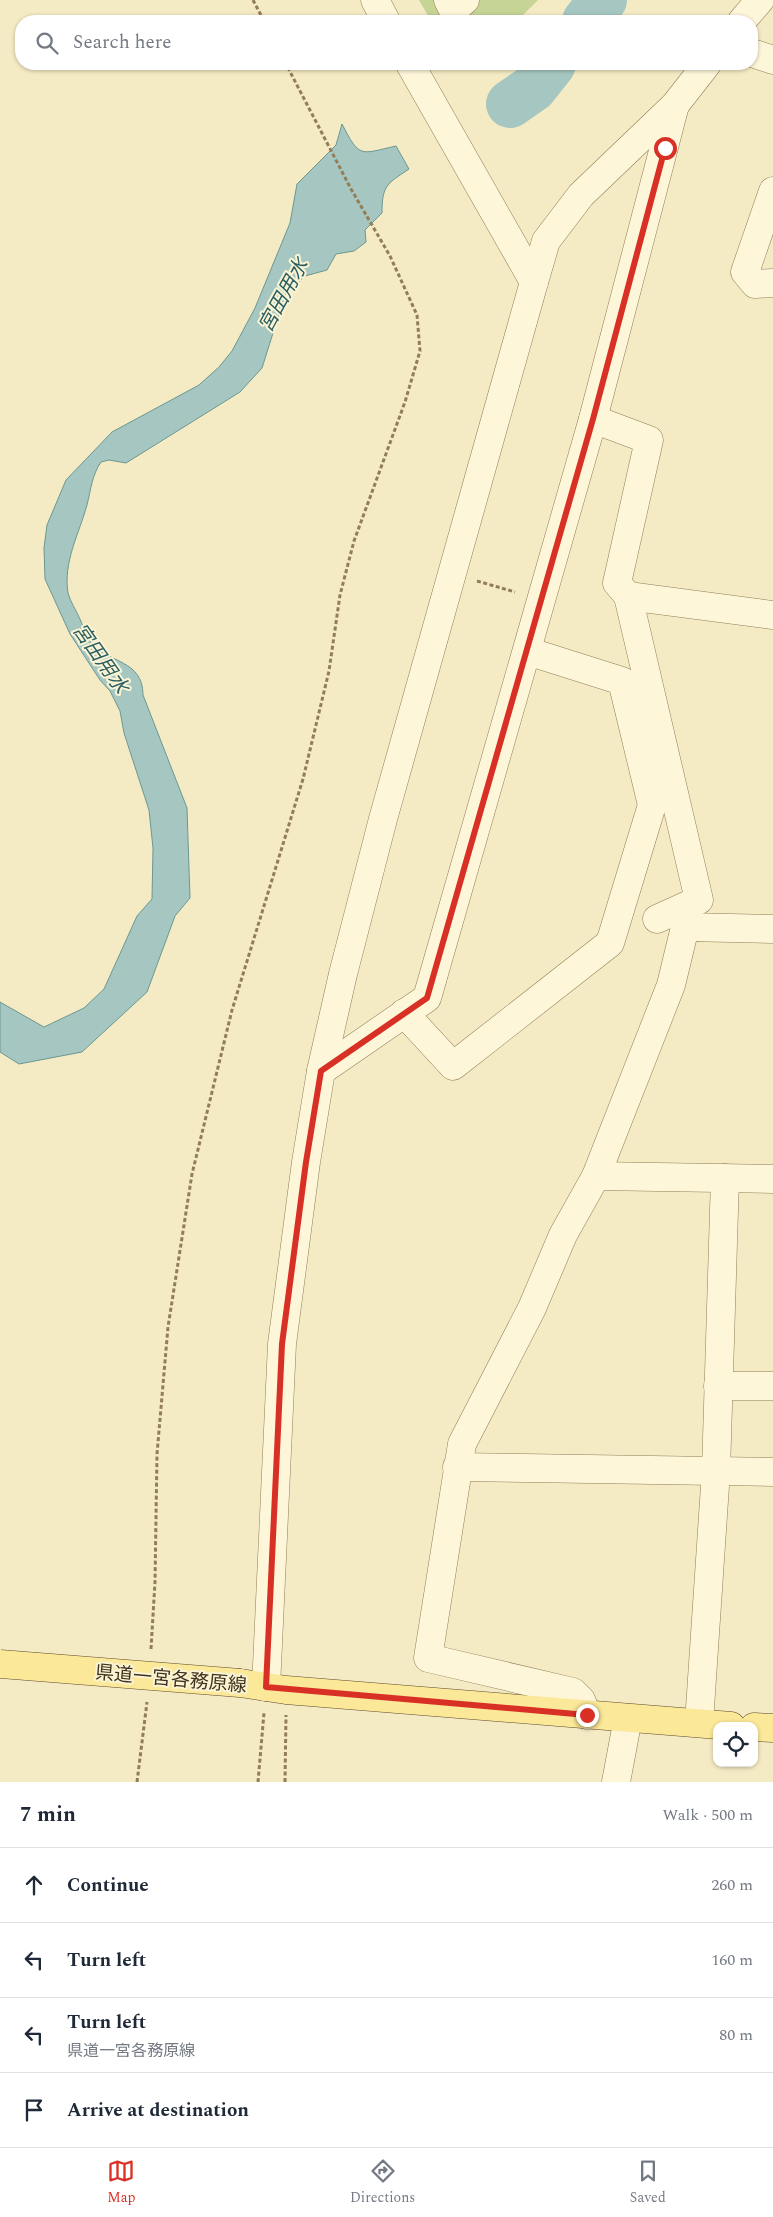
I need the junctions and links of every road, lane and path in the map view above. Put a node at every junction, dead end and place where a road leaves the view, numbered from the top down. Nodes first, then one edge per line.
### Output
1 (253, 0) edge
2 (375, 0) edge
3 (448, 0) edge
4 (465, 0) edge
5 (760, 0) edge
6 (261, 15) edge
7 (383, 15) edge
8 (747, 15) edge
9 (758, 56) edge
10 (773, 60) edge
11 (289, 70) edge
12 (413, 70) edge
13 (702, 70) edge
14 (675, 105) junction
15 (773, 191) edge
16 (534, 282) junction
17 (773, 283) edge
18 (593, 419) junction
19 (451, 574) junction
20 (628, 596) junction
21 (542, 600) junction
22 (773, 615) edge
23 (527, 651) junction
24 (657, 919) dead end
25 (773, 929) edge
26 (404, 1013) junction
27 (321, 1071) junction
28 (596, 1176) junction
29 (725, 1178) junction
30 (773, 1179) edge
31 (718, 1386) junction
32 (773, 1386) edge
33 (457, 1467) junction
34 (716, 1471) junction
35 (773, 1472) edge
36 (150, 1658) dead end
37 (0, 1664) edge
38 (264, 1687) junction
39 (148, 1696) dead end
40 (587, 1715) junction
41 (628, 1718) junction
42 (699, 1723) junction
43 (713, 1724) edge
44 (758, 1727) edge
45 (773, 1728) edge
46 (138, 1782) edge
47 (258, 1782) edge
48 (284, 1782) edge
49 (616, 1782) edge

1 - 6 path
2 - 7 street
3 - 4 street
5 - 8 street
9 - 10 street
11 - 36 path
12 - 16 street
13 - 14 street
14 - 16 street
14 - 18 street
15 - 17 street
16 - 19 street
18 - 20 street
18 - 21 street
19 - 21 path
19 - 27 street
20 - 22 street
20 - 24 street
21 - 23 street
23 - 26 street
23 - 26 street
25 - 28 street
26 - 27 street
27 - 38 street
28 - 29 street
28 - 33 street
29 - 30 street
29 - 31 street
31 - 32 street
31 - 34 street
33 - 34 street
33 - 40 street
34 - 35 street
34 - 42 street
37 - 38 main road, 県道一宮各務原線, bridge
38 - 40 main road, 県道一宮各務原線
38 - 47 path
38 - 48 path
39 - 46 path
40 - 41 main road, 県道一宮各務原線
41 - 42 main road, 県道一宮各務原線
41 - 49 street
42 - 43 main road, 県道一宮各務原線
44 - 45 main road

